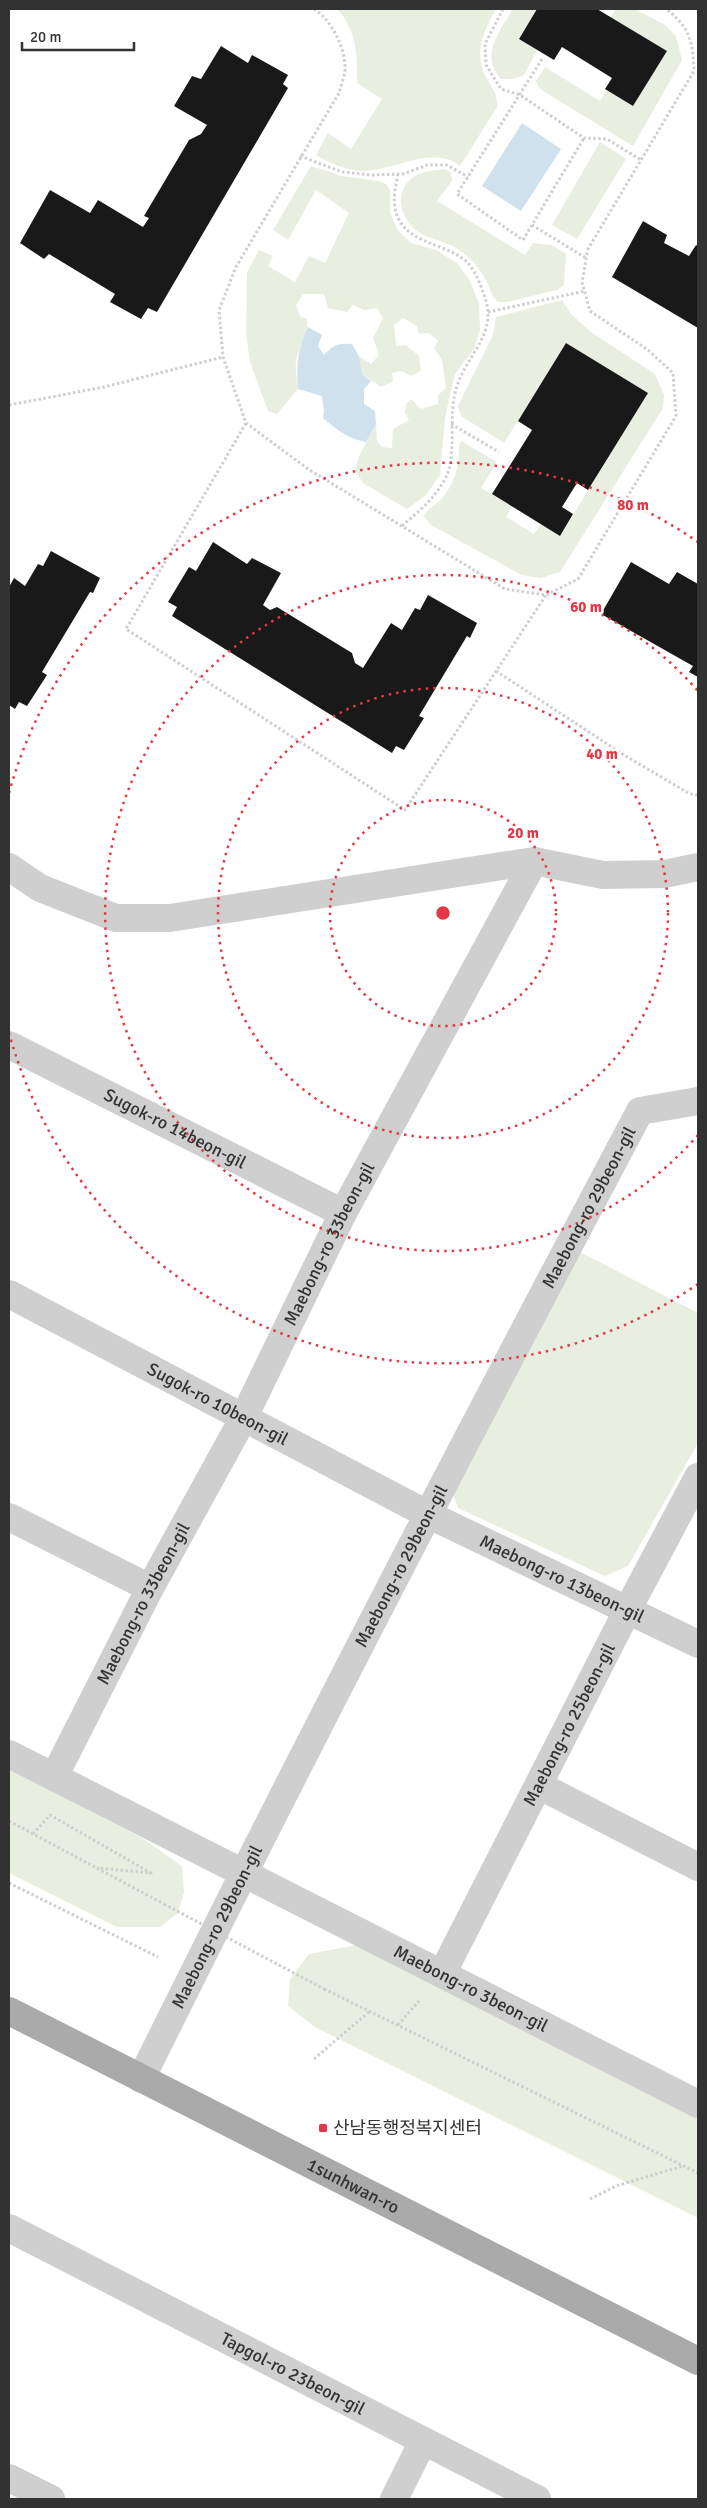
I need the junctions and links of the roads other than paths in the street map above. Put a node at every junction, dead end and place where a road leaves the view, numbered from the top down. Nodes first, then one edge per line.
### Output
1 (534, 862) junction
2 (9, 867) edge
3 (698, 867) edge
4 (9, 1045) edge
5 (698, 1101) edge
6 (343, 1213) junction
7 (9, 1294) edge
8 (244, 1417) junction
9 (698, 1477) edge
10 (427, 1514) junction
11 (9, 1516) edge
12 (150, 1588) junction
13 (628, 1609) junction
14 (698, 1644) edge
15 (9, 1754) edge
16 (54, 1777) junction
17 (540, 1786) junction
18 (698, 1867) edge
19 (243, 1873) junction
20 (442, 1974) junction
21 (9, 2011) edge
22 (141, 2079) junction
23 (698, 2104) edge
24 (9, 2228) edge
25 (698, 2361) edge
26 (423, 2441) junction
27 (9, 2478) edge
28 (51, 2499) edge
29 (394, 2499) edge
30 (537, 2499) edge

1 - 2 street
1 - 3 street
1 - 6 street, Maebong-ro 33beon-gil
4 - 6 street, Sugok-ro 14beon-gil
5 - 10 street, Maebong-ro 29beon-gil
6 - 8 street, Maebong-ro 33beon-gil
7 - 8 street, Sugok-ro 10beon-gil
8 - 10 street, Sugok-ro 10beon-gil
8 - 12 street, Maebong-ro 33beon-gil
9 - 13 street, Maebong-ro 25beon-gil
10 - 13 street, Maebong-ro 13beon-gil
10 - 19 street, Maebong-ro 29beon-gil
11 - 12 street
12 - 16 street, Maebong-ro 33beon-gil
13 - 14 street, Maebong-ro 13beon-gil
13 - 17 street, Maebong-ro 25beon-gil
15 - 16 street, Maebong-ro 3beon-gil
16 - 19 street, Maebong-ro 3beon-gil
17 - 18 street
17 - 20 street, Maebong-ro 25beon-gil
19 - 20 street, Maebong-ro 3beon-gil
19 - 22 street, Maebong-ro 29beon-gil
20 - 23 street, Maebong-ro 3beon-gil
21 - 22 main road, 1sunhwan-ro
22 - 25 main road, 1sunhwan-ro
24 - 26 street, Tapgol-ro 23beon-gil
26 - 29 street
26 - 30 street, Tapgol-ro 23beon-gil
27 - 28 street

